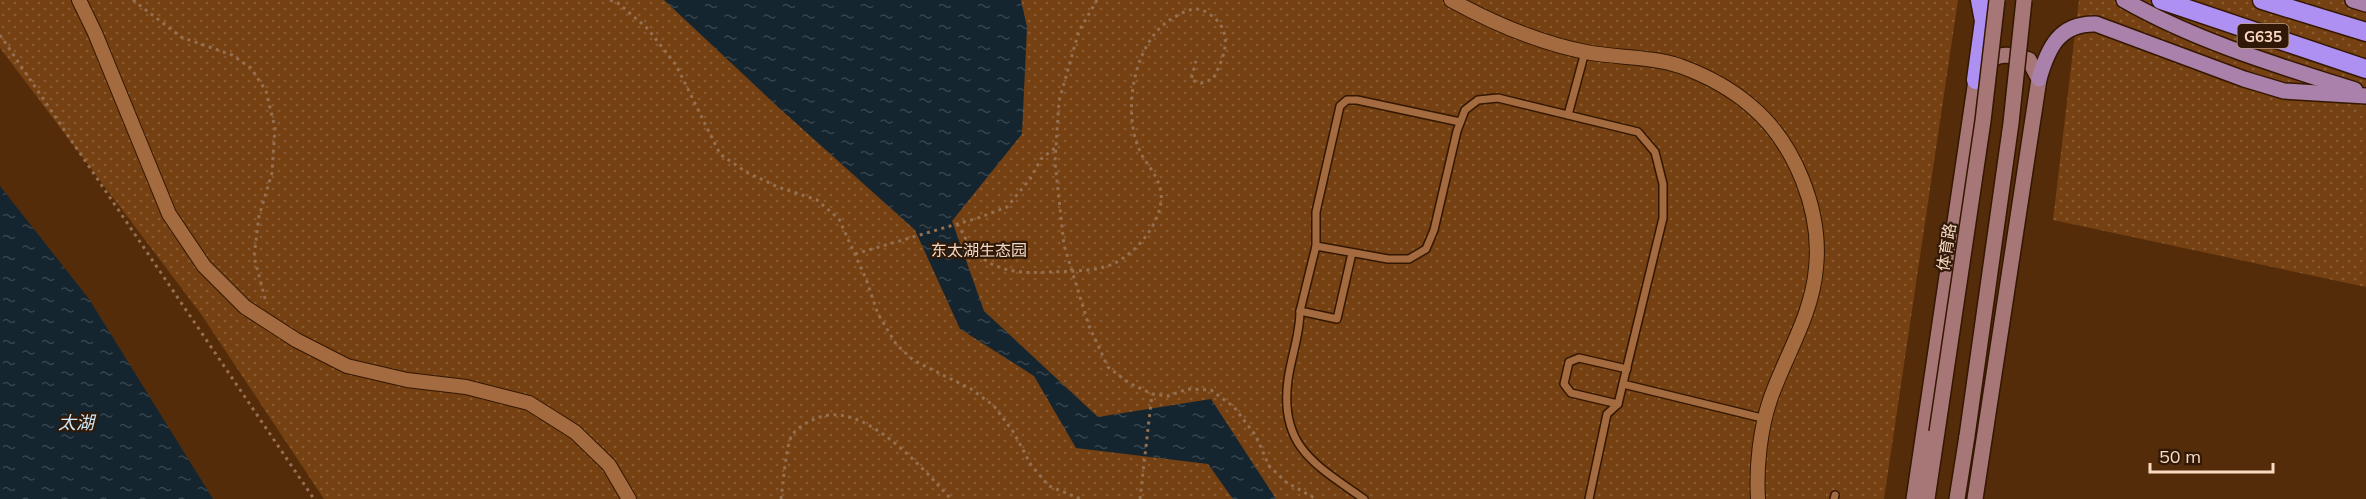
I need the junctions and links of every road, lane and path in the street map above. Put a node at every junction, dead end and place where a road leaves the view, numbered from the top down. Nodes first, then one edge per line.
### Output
1 (79, 0) edge
2 (133, 0) edge
3 (610, 0) edge
4 (1097, 0) edge
5 (1451, 0) edge
6 (1980, 0) edge
7 (1997, 0) edge
8 (2024, 0) edge
9 (2124, 0) edge
10 (2161, 0) edge
11 (2262, 0) edge
12 (2353, 0) edge
13 (2366, 4) edge
14 (2366, 32) edge
15 (0, 35) edge
16 (1585, 52) junction
17 (1196, 61) dead end
18 (2366, 69) edge
19 (2039, 79) junction
20 (1976, 80) junction
21 (2366, 95) edge
22 (1568, 115) junction
23 (1460, 122) junction
24 (1056, 147) junction
25 (957, 224) junction
26 (1316, 246) junction
27 (1352, 253) junction
28 (855, 254) junction
29 (1072, 271) junction
30 (1300, 311) junction
31 (271, 324) junction
32 (1627, 369) junction
33 (1623, 384) junction
34 (1152, 394) junction
35 (1618, 404) junction
36 (1766, 419) junction
37 (314, 499) edge
38 (629, 499) edge
39 (781, 499) edge
40 (951, 499) edge
41 (1081, 499) edge
42 (1140, 499) edge
43 (1316, 499) edge
44 (1364, 499) edge
45 (1589, 499) edge
46 (1758, 499) edge
47 (1914, 499) edge
48 (1927, 499) edge
49 (1957, 499) edge
50 (1975, 499) edge

1 - 31 street
2 - 31 path
3 - 28 path
4 - 24 path
5 - 16 street
6 - 20 highway
7 - 48 main road, 体育路, bridge
8 - 49 main road, bridge
9 - 21 main road
10 - 18 highway, G635
11 - 14 highway, G635
12 - 13 main road
15 - 37 path
16 - 22 lane
16 - 36 street
17 - 29 path
19 - 20 main road
19 - 21 main road
19 - 50 main road
20 - 47 main road
22 - 23 lane
22 - 32 lane
23 - 26 lane
23 - 27 lane
24 - 25 path
24 - 29 path
25 - 28 path
25 - 29 path
26 - 27 lane
26 - 30 lane
27 - 30 lane
28 - 41 path
29 - 34 path
30 - 44 lane
31 - 38 street
32 - 33 lane
32 - 35 lane
33 - 35 lane
33 - 36 lane
34 - 42 path
34 - 43 path
35 - 45 lane
36 - 46 street
39 - 40 path

